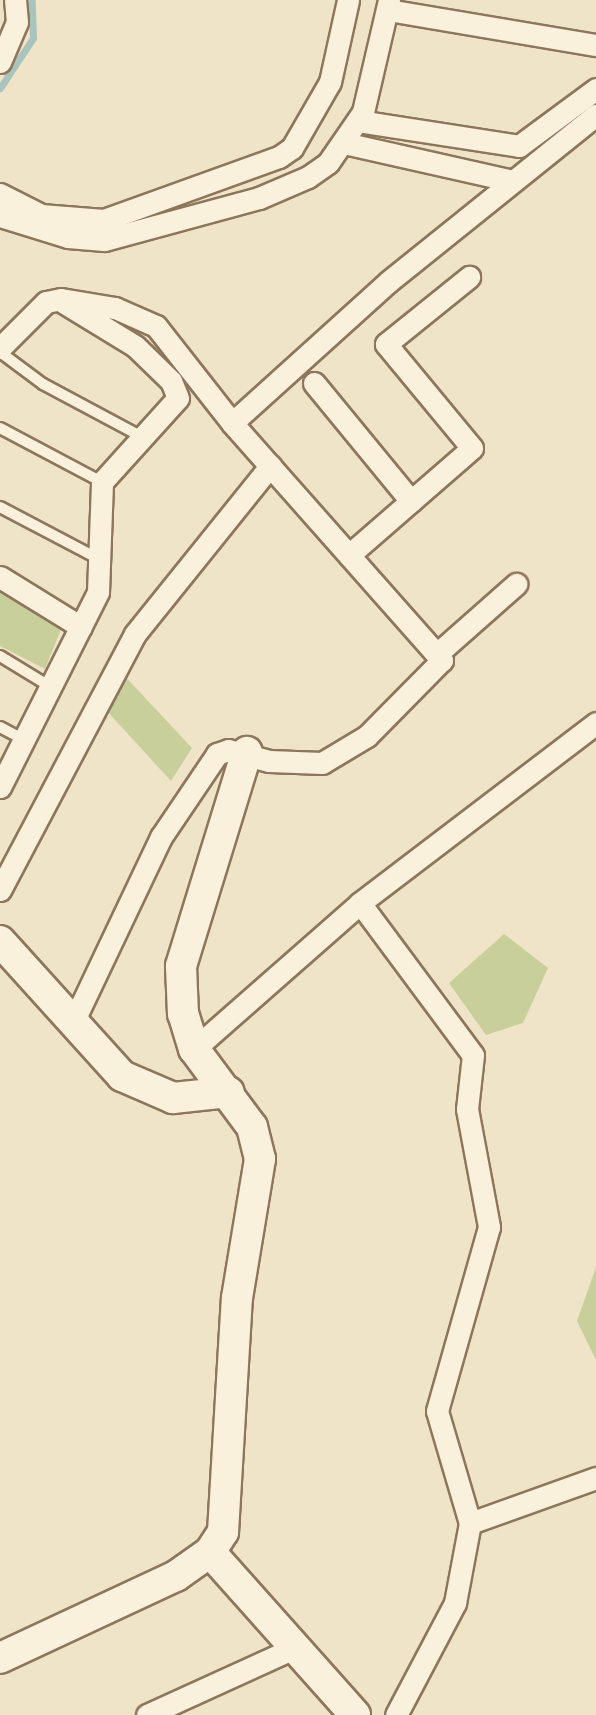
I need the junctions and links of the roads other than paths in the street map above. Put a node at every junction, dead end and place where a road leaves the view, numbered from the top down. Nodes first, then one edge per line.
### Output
1 (15, 0) edge
2 (348, 2) edge
3 (388, 5) edge
4 (596, 45) edge
5 (0, 62) edge
6 (596, 89) edge
7 (596, 115) edge
8 (358, 121) junction
9 (344, 143) junction
10 (512, 181) junction
11 (0, 194) edge
12 (0, 216) edge
13 (468, 277) dead end
14 (61, 299) junction
15 (0, 350) edge
16 (314, 383) dead end
17 (232, 423) junction
18 (0, 428) edge
19 (146, 439) junction
20 (270, 466) junction
21 (102, 482) junction
22 (411, 501) junction
23 (0, 506) edge
24 (349, 555) junction
25 (99, 559) junction
26 (0, 577) edge
27 (516, 584) dead end
28 (80, 627) junction
29 (437, 654) junction
30 (0, 656) edge
31 (51, 687) junction
32 (596, 723) edge
33 (0, 727) edge
34 (24, 740) junction
35 (247, 752) junction
36 (0, 787) edge
37 (0, 890) edge
38 (360, 903) junction
39 (0, 941) edge
40 (73, 1021) junction
41 (194, 1049) junction
42 (229, 1092) junction
43 (596, 1478) edge
44 (470, 1523) junction
45 (210, 1552) junction
46 (294, 1648) junction
47 (0, 1658) edge
48 (178, 1709) edge
49 (353, 1714) edge
50 (147, 1715) edge
51 (396, 1715) edge

1 - 5 street
2 - 11 street
3 - 4 street
3 - 8 street
6 - 8 street
7 - 10 street
8 - 9 street
9 - 10 street
9 - 12 street
10 - 17 street
13 - 22 street
14 - 15 street
14 - 17 street
14 - 19 street
15 - 19 lane
16 - 22 street
17 - 20 street
18 - 21 lane
19 - 21 street
20 - 24 street
20 - 37 street
21 - 25 street
22 - 24 street
23 - 25 lane
24 - 29 street
25 - 28 street
26 - 28 street
27 - 29 street
28 - 31 street
29 - 35 street
30 - 31 lane
31 - 34 street
32 - 38 street
33 - 34 lane
34 - 36 street
35 - 40 street
35 - 41 street
38 - 41 street
38 - 44 street
39 - 40 street
40 - 42 street
41 - 42 street
42 - 45 street
43 - 44 street
44 - 51 street
45 - 46 street
45 - 47 street
46 - 48 street
46 - 49 street
48 - 50 street

